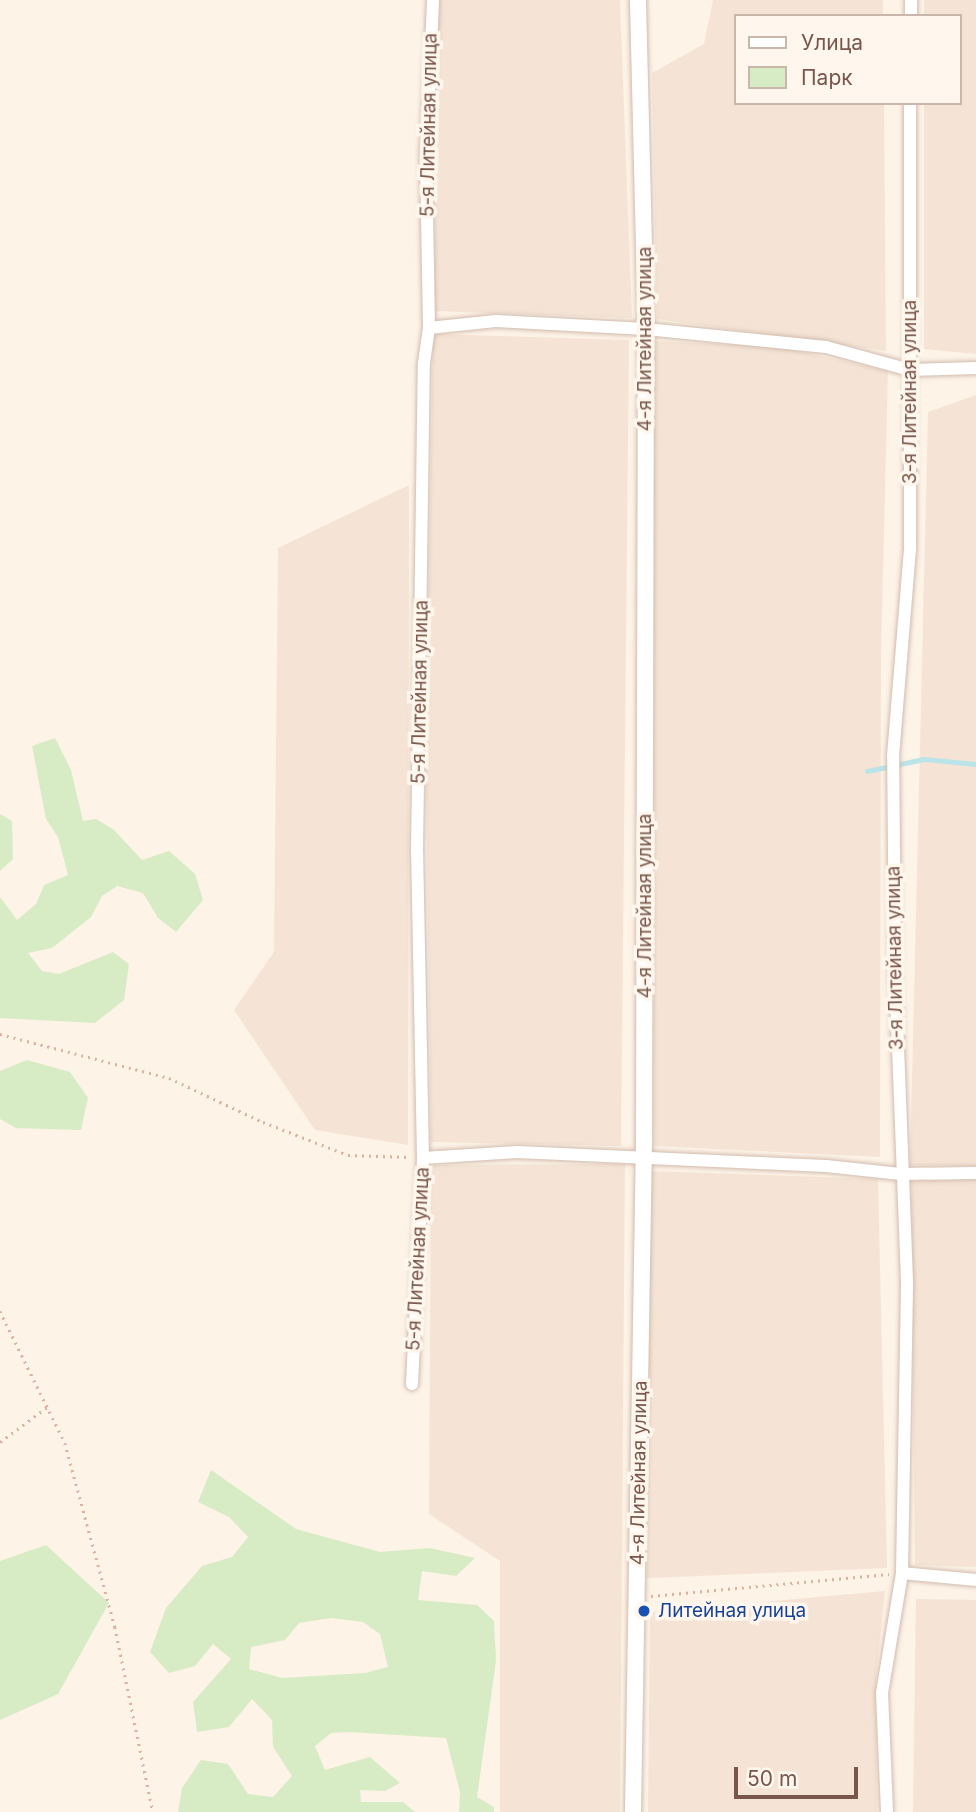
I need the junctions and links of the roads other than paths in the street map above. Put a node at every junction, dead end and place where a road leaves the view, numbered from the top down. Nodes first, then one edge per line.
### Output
1 (433, 0) edge
2 (638, 0) edge
3 (910, 105) edge
4 (429, 328) junction
5 (646, 329) junction
6 (976, 368) edge
7 (910, 370) junction
8 (423, 1158) junction
9 (644, 1160) junction
10 (976, 1173) edge
11 (901, 1174) junction
12 (412, 1384) dead end
13 (902, 1573) junction
14 (976, 1580) edge
15 (633, 1812) edge
16 (887, 1812) edge

1 - 4 street, 5-я Литейная улица
2 - 5 street, 4-я Литейная улица
3 - 7 street, 3-я Литейная улица
4 - 5 street
4 - 8 street, 5-я Литейная улица
5 - 7 street
5 - 9 street, 4-я Литейная улица
6 - 7 street
7 - 11 street, 3-я Литейная улица
8 - 9 street
8 - 12 street, 5-я Литейная улица
9 - 11 street
9 - 15 street, 4-я Литейная улица
10 - 11 street
11 - 13 street, 3-я Литейная улица
13 - 14 street
13 - 16 street, 3-я Литейная улица

